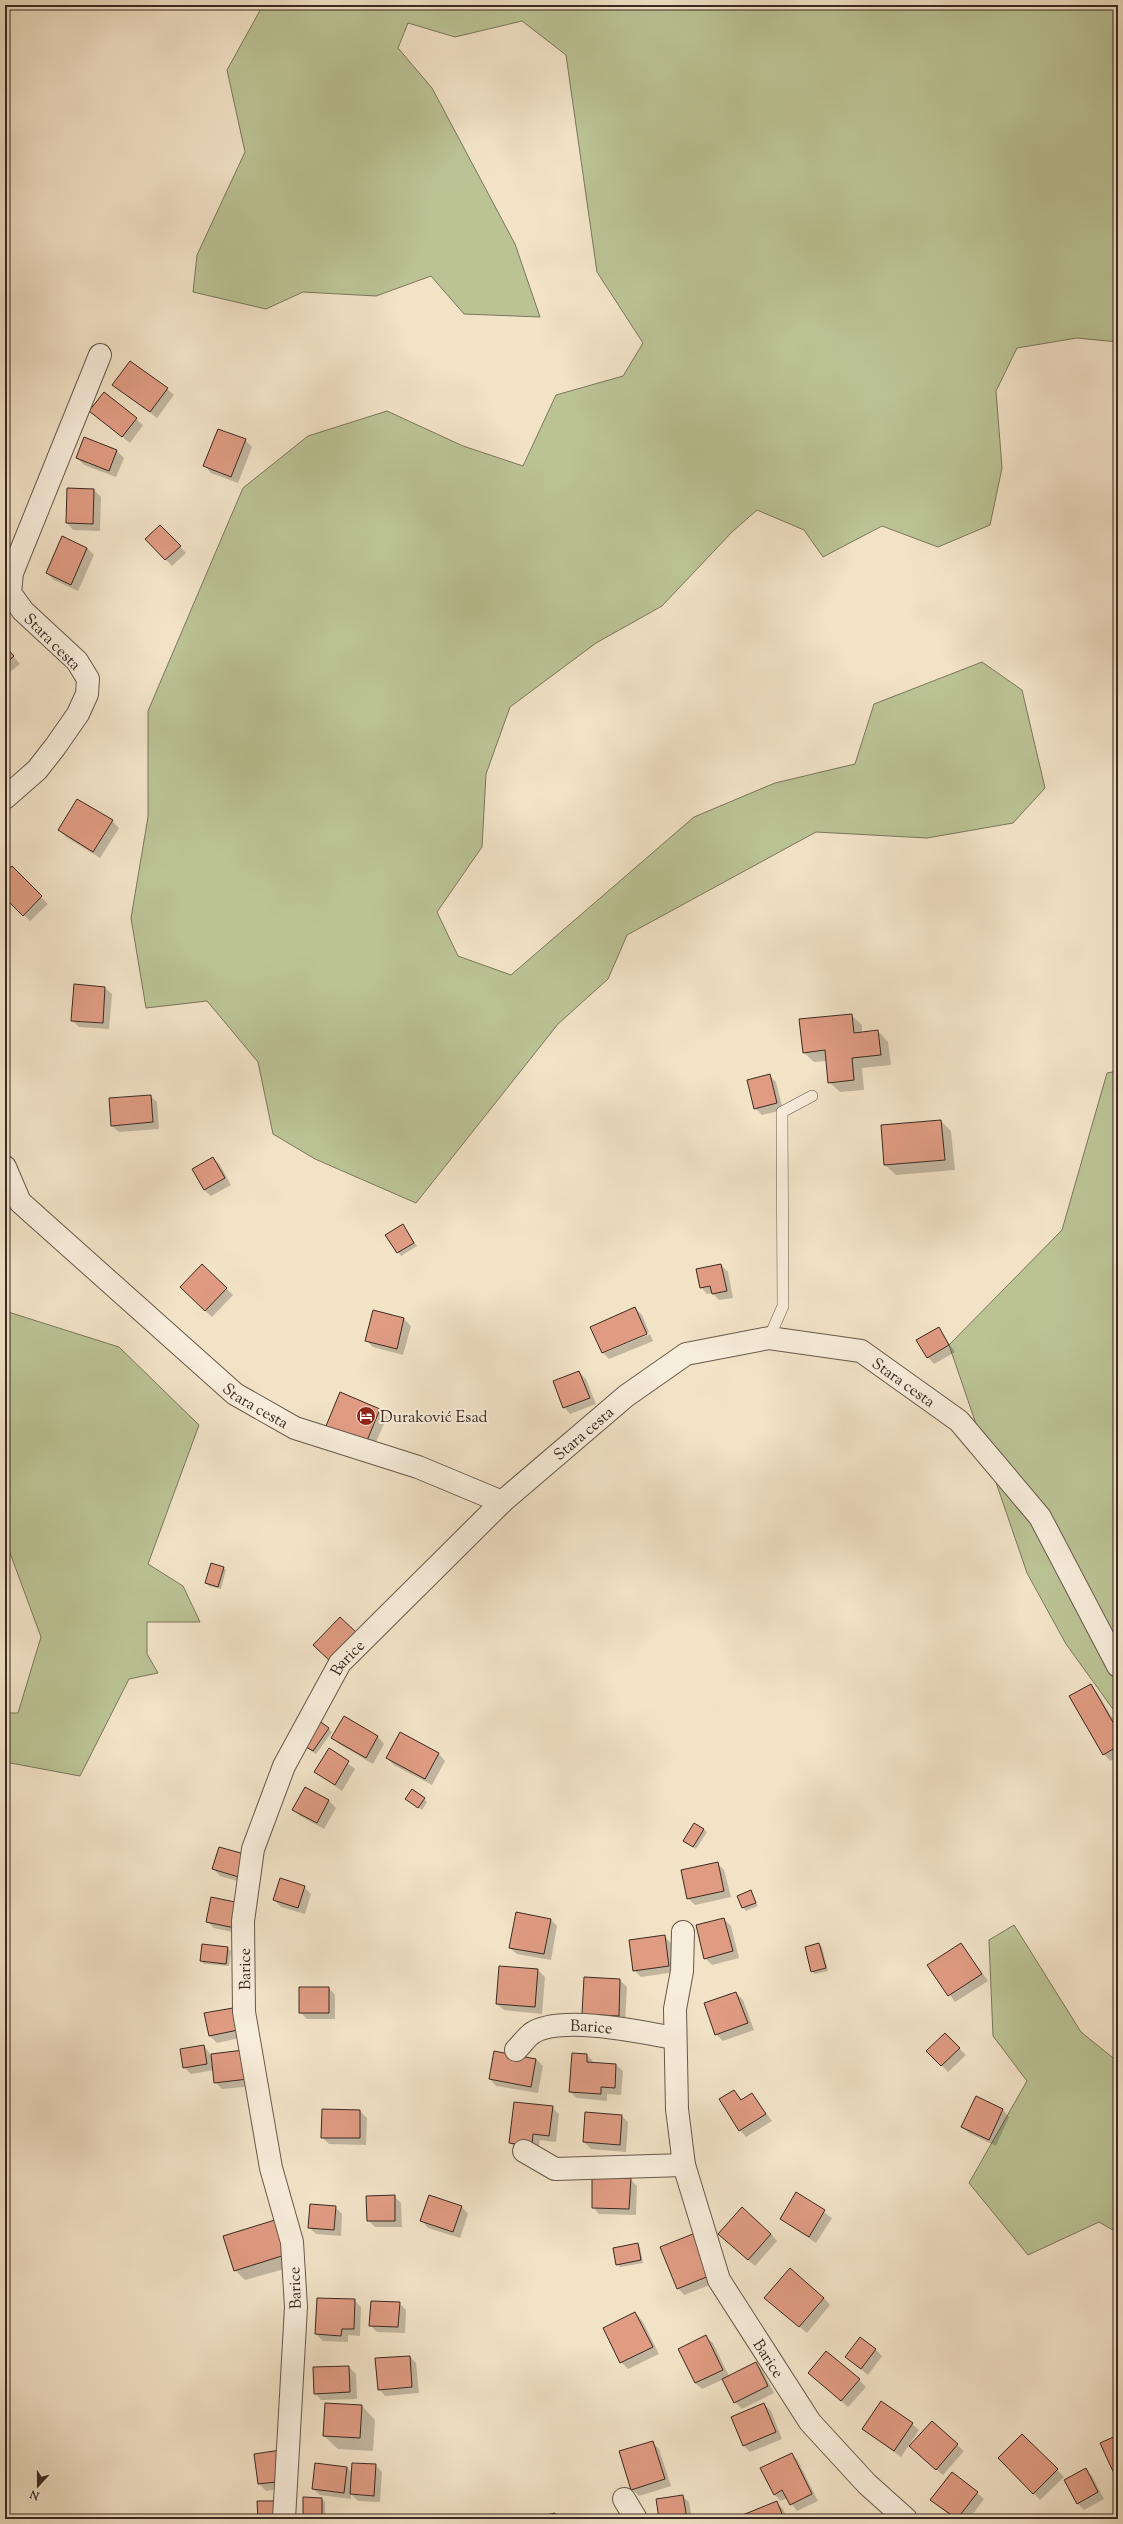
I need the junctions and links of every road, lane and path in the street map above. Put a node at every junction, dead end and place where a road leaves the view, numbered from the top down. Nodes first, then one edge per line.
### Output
1 (100, 355) dead end
2 (5, 798) edge
3 (812, 1096) dead end
4 (5, 1167) edge
5 (769, 1338) junction
6 (502, 1502) junction
7 (1118, 1666) edge
8 (683, 1932) dead end
9 (674, 2038) junction
10 (516, 2050) dead end
11 (524, 2151) dead end
12 (684, 2165) junction
13 (624, 2499) dead end
14 (284, 2519) edge
15 (636, 2519) edge
16 (906, 2519) edge

1 - 2 street, Stara cesta
3 - 5 lane
4 - 6 street, Stara cesta
5 - 6 street, Stara cesta
5 - 7 street, Stara cesta
6 - 14 street, Barice
8 - 9 street, Barice
9 - 10 street, Barice
9 - 12 street, Barice
11 - 12 street
12 - 16 street, Barice
13 - 15 street

